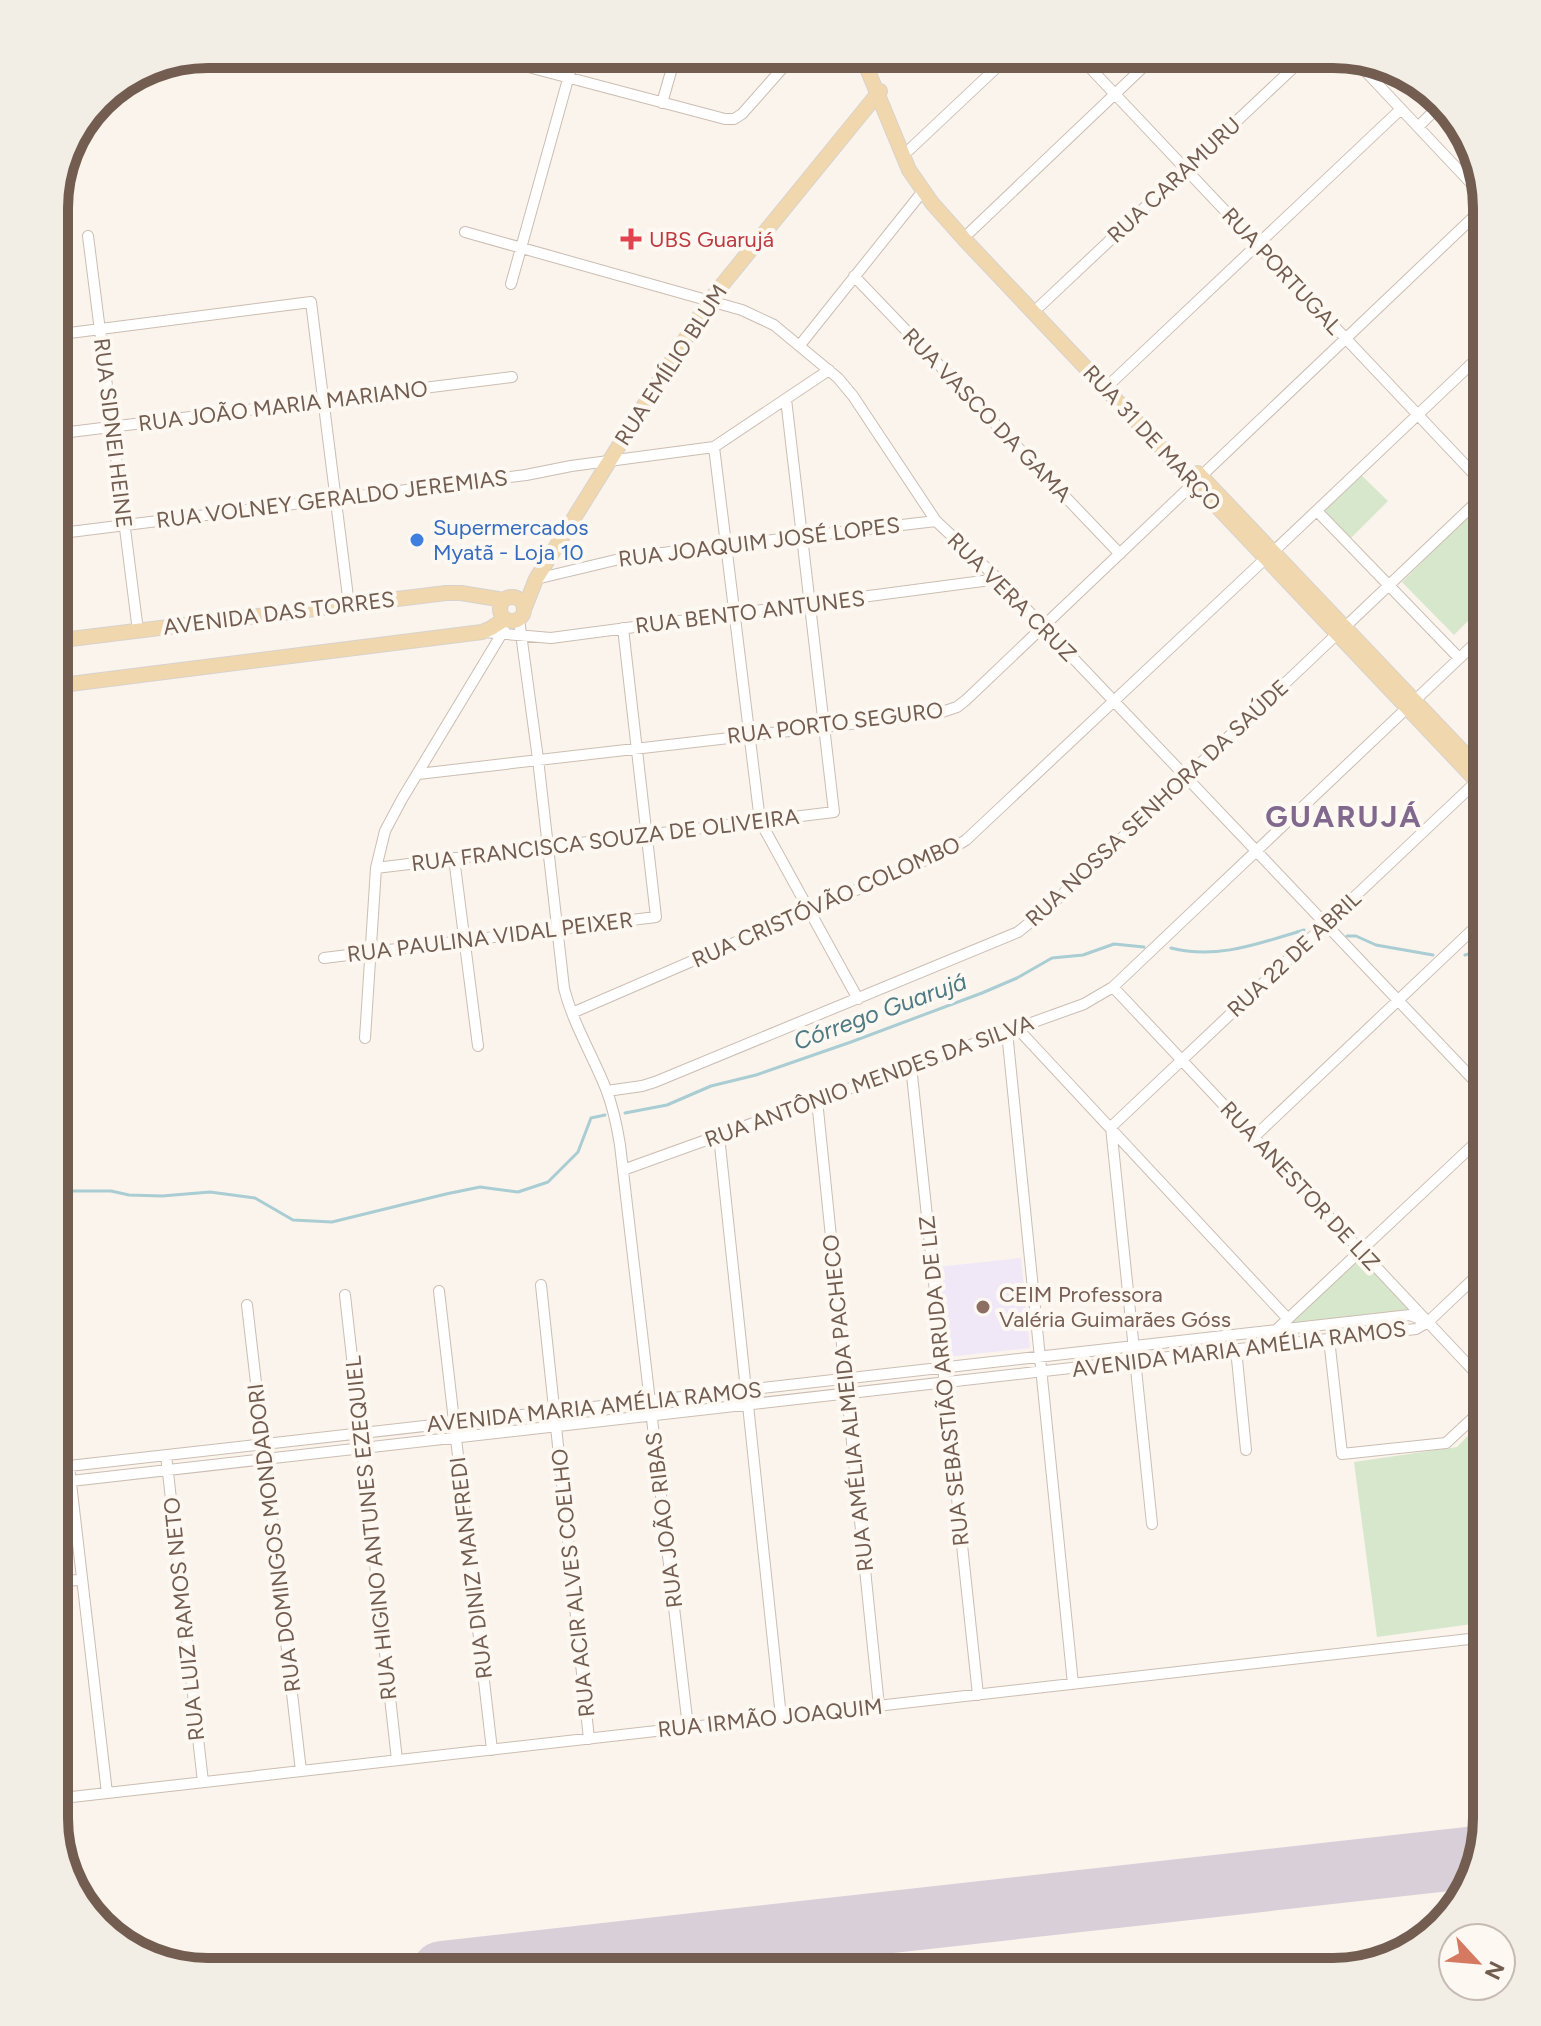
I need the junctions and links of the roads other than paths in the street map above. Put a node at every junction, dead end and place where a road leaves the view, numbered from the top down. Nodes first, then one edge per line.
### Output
1 (532, 68) edge
2 (572, 68) edge
3 (672, 68) edge
4 (783, 68) edge
5 (868, 68) edge
6 (874, 68) edge
7 (996, 68) edge
8 (1090, 68) edge
9 (1142, 68) edge
10 (1293, 68) edge
11 (1367, 72) edge
12 (569, 78) junction
13 (880, 92) junction
14 (1115, 94) junction
15 (662, 103) junction
16 (1401, 109) junction
17 (1434, 111) edge
18 (1418, 127) junction
19 (909, 150) junction
20 (1186, 169) junction
21 (1470, 183) edge
22 (923, 191) junction
23 (1473, 217) edge
24 (465, 232) dead end
25 (970, 232) junction
26 (88, 236) dead end
27 (1257, 244) junction
28 (521, 248) junction
29 (854, 276) junction
30 (511, 284) dead end
31 (709, 301) junction
32 (1040, 306) junction
33 (100, 329) junction
34 (68, 333) edge
35 (1346, 338) junction
36 (800, 345) junction
37 (1473, 362) edge
38 (829, 370) junction
39 (512, 377) dead end
40 (1112, 382) junction
41 (786, 399) junction
42 (323, 401) junction
43 (1418, 415) junction
44 (112, 427) junction
45 (68, 432) edge
46 (714, 447) junction
47 (609, 461) junction
48 (1473, 475) edge
49 (1198, 479) junction
50 (336, 498) junction
51 (1473, 504) edge
52 (1317, 511) junction
53 (936, 521) junction
54 (124, 525) junction
55 (68, 532) edge
56 (802, 537) junction
57 (726, 546) junction
58 (1120, 554) junction
59 (1270, 555) junction
60 (536, 579) junction
61 (998, 579) junction
62 (1389, 585) junction
63 (810, 604) junction
64 (349, 605) junction
65 (511, 614) junction
66 (734, 614) junction
67 (1043, 627) junction
68 (623, 628) junction
69 (1341, 630) junction
70 (138, 631) junction
71 (521, 636) junction
72 (68, 639) edge
73 (1473, 645) edge
74 (1459, 658) junction
75 (68, 684) edge
76 (1115, 702) junction
77 (1411, 704) junction
78 (824, 727) junction
79 (749, 735) junction
80 (637, 748) junction
81 (538, 759) junction
82 (1473, 767) edge
83 (418, 774) junction
84 (1186, 777) junction
85 (1473, 790) edge
86 (760, 821) junction
87 (647, 835) junction
88 (549, 847) junction
89 (1256, 851) junction
90 (454, 858) junction
91 (376, 868) junction
92 (810, 911) junction
93 (1326, 924) junction
94 (558, 929) junction
95 (1473, 929) edge
96 (465, 940) junction
97 (371, 952) junction
98 (324, 958) dead end
99 (1113, 987) junction
100 (858, 999) junction
101 (1398, 1000) junction
102 (572, 1013) junction
103 (1012, 1030) junction
104 (365, 1038) dead end
105 (478, 1046) dead end
106 (1182, 1060) junction
107 (911, 1066) junction
108 (1473, 1079) edge
109 (607, 1091) junction
110 (817, 1100) junction
111 (1111, 1127) junction
112 (719, 1136) junction
113 (1254, 1137) junction
114 (1473, 1145) edge
115 (623, 1170) junction
116 (1361, 1250) junction
117 (1473, 1279) edge
118 (541, 1285) dead end
119 (439, 1291) dead end
120 (345, 1295) dead end
121 (247, 1305) dead end
122 (1288, 1319) junction
123 (1428, 1322) junction
124 (1277, 1330) junction
125 (1329, 1339) junction
126 (1133, 1346) junction
127 (1258, 1347) junction
128 (1236, 1349) junction
129 (1040, 1356) junction
130 (1135, 1361) junction
131 (943, 1367) junction
132 (1473, 1370) edge
133 (1041, 1372) junction
134 (845, 1378) junction
135 (944, 1383) junction
136 (746, 1390) junction
137 (847, 1394) junction
138 (650, 1400) junction
139 (748, 1405) junction
140 (555, 1411) junction
141 (652, 1416) junction
142 (1473, 1418) edge
143 (454, 1423) junction
144 (556, 1427) junction
145 (360, 1433) junction
146 (456, 1438) junction
147 (263, 1444) junction
148 (362, 1448) junction
149 (1246, 1450) dead end
150 (166, 1455) junction
151 (265, 1459) junction
152 (168, 1470) junction
153 (71, 1481) junction
154 (1152, 1524) dead end
155 (68, 1580) edge
156 (82, 1580) junction
157 (1473, 1639) edge
158 (1073, 1684) junction
159 (978, 1695) junction
160 (879, 1706) junction
161 (781, 1717) junction
162 (688, 1727) junction
163 (589, 1739) junction
164 (492, 1750) junction
165 (397, 1760) junction
166 (301, 1771) junction
167 (203, 1782) junction
168 (107, 1793) junction
169 (68, 1797) edge

1 - 12 street
2 - 12 street
3 - 15 street
4 - 15 street
5 - 13 main road, RUA 31 DE MARÇO
6 - 13 main road, RUA 31 DE MARÇO
7 - 19 street
8 - 14 street, RUA PORTUGAL
9 - 14 street
10 - 20 street, RUA CARAMURU
11 - 16 street
12 - 15 street
12 - 28 street
13 - 19 main road, RUA 31 DE MARÇO
13 - 22 main road, RUA 31 DE MARÇO
13 - 31 main road, RUA EMÍLIO BLUM
14 - 20 street, RUA PORTUGAL
14 - 25 street
16 - 18 street
16 - 27 street
17 - 18 street
18 - 21 street
19 - 25 main road, RUA 31 DE MARÇO
20 - 27 street, RUA PORTUGAL
20 - 32 street, RUA CARAMURU
22 - 29 street
22 - 49 main road, RUA 31 DE MARÇO
23 - 35 street, RUA PORTO SEGURO
24 - 28 street, RUA VERA CRUZ
25 - 32 main road, RUA 31 DE MARÇO
26 - 33 street, RUA SIDNEI HEINE
27 - 35 street, RUA PORTUGAL
27 - 40 street
28 - 30 street
28 - 31 street, RUA VERA CRUZ
29 - 36 street
29 - 58 street, RUA VASCO DA GAMA
31 - 36 street, RUA VERA CRUZ
31 - 47 main road, RUA EMÍLIO BLUM
32 - 40 main road, RUA 31 DE MARÇO
33 - 34 street
33 - 42 street
33 - 44 street, RUA SIDNEI HEINE
35 - 43 street, RUA PORTUGAL
35 - 49 street, RUA PORTO SEGURO
36 - 38 street, RUA VERA CRUZ
37 - 43 street, RUA CRISTÓVÃO COLOMBO
38 - 41 street
38 - 53 street, RUA VERA CRUZ
39 - 42 street, RUA JOÃO MARIA MARIANO
40 - 49 main road, RUA 31 DE MARÇO
41 - 46 street
41 - 56 street
42 - 44 street, RUA JOÃO MARIA MARIANO
42 - 50 street
43 - 48 street, RUA PORTUGAL
43 - 52 street, RUA CRISTÓVÃO COLOMBO
44 - 45 street, RUA JOÃO MARIA MARIANO
44 - 54 street, RUA SIDNEI HEINE
46 - 47 street, RUA VOLNEY GERALDO JEREMIAS
46 - 57 street
47 - 50 street, RUA VOLNEY GERALDO JEREMIAS
47 - 60 main road, RUA EMÍLIO BLUM
49 - 58 street, RUA PORTO SEGURO
49 - 59 main road, RUA 31 DE MARÇO
50 - 54 street, RUA VOLNEY GERALDO JEREMIAS
50 - 64 street
51 - 62 street, RUA NOSSA SENHORA DA SAÚDE
52 - 59 street, RUA CRISTÓVÃO COLOMBO
52 - 62 street
53 - 56 street, RUA JOAQUIM JOSÉ LOPES
53 - 61 street, RUA VERA CRUZ
54 - 55 street, RUA VOLNEY GERALDO JEREMIAS
54 - 70 street, RUA SIDNEI HEINE
56 - 57 street, RUA JOAQUIM JOSÉ LOPES
56 - 63 street
57 - 60 street, RUA JOAQUIM JOSÉ LOPES
57 - 66 street
58 - 67 street, RUA PORTO SEGURO
59 - 69 main road, RUA 31 DE MARÇO
59 - 76 street, RUA CRISTÓVÃO COLOMBO
60 - 65 main road, RUA EMÍLIO BLUM
61 - 63 street, RUA BENTO ANTUNES
61 - 67 street, RUA VERA CRUZ
62 - 69 street, RUA NOSSA SENHORA DA SAÚDE
62 - 74 street
63 - 66 street, RUA BENTO ANTUNES
63 - 78 street
64 - 65 main road, AVENIDA DAS TORRES
64 - 70 main road, AVENIDA DAS TORRES
65 - 71 street, RUA JOÃO RIBAS
65 - 71 street, RUA BENTO ANTUNES
65 - 75 main road, AVENIDA DAS TORRES
65 - 83 street, RUA EMÍLIO BLUM
66 - 68 street, RUA BENTO ANTUNES
66 - 79 street
67 - 76 street, RUA VERA CRUZ
67 - 78 street, RUA PORTO SEGURO
68 - 71 street, RUA BENTO ANTUNES
68 - 80 street
69 - 77 main road, RUA 31 DE MARÇO
69 - 84 street, RUA NOSSA SENHORA DA SAÚDE
70 - 72 main road, AVENIDA DAS TORRES
71 - 81 street, RUA JOÃO RIBAS
73 - 74 street, RUA ANTÔNIO MENDES DA SILVA
74 - 77 street, RUA ANTÔNIO MENDES DA SILVA
76 - 84 street, RUA VERA CRUZ
76 - 92 street, RUA CRISTÓVÃO COLOMBO
77 - 82 main road, RUA 31 DE MARÇO
77 - 89 street, RUA ANTÔNIO MENDES DA SILVA
78 - 79 street, RUA PORTO SEGURO
78 - 86 street, RUA FRANCISCA SOUZA DE OLIVEIRA
79 - 80 street, RUA PORTO SEGURO
79 - 86 street
80 - 81 street, RUA PORTO SEGURO
80 - 87 street
81 - 83 street, RUA PORTO SEGURO
81 - 88 street, RUA JOÃO RIBAS
83 - 91 street, RUA EMÍLIO BLUM
84 - 89 street, RUA VERA CRUZ
84 - 100 street, RUA NOSSA SENHORA DA SAÚDE
85 - 93 street, RUA 22 DE ABRIL
86 - 87 street, RUA FRANCISCA SOUZA DE OLIVEIRA
86 - 92 street
87 - 88 street, RUA FRANCISCA SOUZA DE OLIVEIRA
87 - 94 street, RUA PAULINA VIDAL PEIXER
88 - 90 street, RUA FRANCISCA SOUZA DE OLIVEIRA
88 - 94 street, RUA JOÃO RIBAS
89 - 93 street, RUA VERA CRUZ
89 - 99 street, RUA ANTÔNIO MENDES DA SILVA
90 - 91 street, RUA FRANCISCA SOUZA DE OLIVEIRA
90 - 96 street
91 - 97 street, RUA EMÍLIO BLUM
92 - 100 street
92 - 102 street, RUA CRISTÓVÃO COLOMBO
93 - 101 street, RUA VERA CRUZ
93 - 106 street, RUA 22 DE ABRIL
94 - 96 street, RUA PAULINA VIDAL PEIXER
94 - 102 street, RUA JOÃO RIBAS
95 - 101 street
96 - 97 street, RUA PAULINA VIDAL PEIXER
96 - 105 street
97 - 98 street, RUA PAULINA VIDAL PEIXER
97 - 104 street, RUA EMÍLIO BLUM
99 - 103 street, RUA ANTÔNIO MENDES DA SILVA
99 - 106 street, RUA ANESTOR DE LIZ
100 - 109 street, RUA NOSSA SENHORA DA SAÚDE
101 - 108 street, RUA VERA CRUZ
101 - 113 street
102 - 109 street, RUA JOÃO RIBAS
103 - 107 street, RUA ANTÔNIO MENDES DA SILVA
103 - 111 street
103 - 129 street
106 - 111 street, RUA 22 DE ABRIL
106 - 113 street, RUA ANESTOR DE LIZ
107 - 110 street, RUA ANTÔNIO MENDES DA SILVA
107 - 131 street, RUA SEBASTIÃO ARRUDA DE LIZ
109 - 115 street, RUA JOÃO RIBAS
110 - 112 street, RUA ANTÔNIO MENDES DA SILVA
110 - 134 street, RUA AMÉLIA ALMEIDA PACHECO
111 - 122 street
111 - 126 street
112 - 115 street, RUA ANTÔNIO MENDES DA SILVA
112 - 136 street
113 - 116 street, RUA ANESTOR DE LIZ
114 - 116 street
115 - 138 street, RUA JOÃO RIBAS
116 - 122 street
116 - 123 street, RUA ANESTOR DE LIZ
117 - 123 street
118 - 140 street, RUA ACIR ALVES COELHO
119 - 143 street, RUA DINIZ MANFREDI
120 - 145 street, RUA HIGINO ANTUNES EZEQUIEL
121 - 147 street, RUA DOMINGOS MONDADORI
122 - 124 street
123 - 124 street, AVENIDA MARIA AMÉLIA RAMOS
123 - 125 street, AVENIDA MARIA AMÉLIA RAMOS
123 - 132 street, RUA ANESTOR DE LIZ
124 - 126 street, AVENIDA MARIA AMÉLIA RAMOS
124 - 127 street
125 - 127 street, AVENIDA MARIA AMÉLIA RAMOS
125 - 142 street
126 - 129 street, AVENIDA MARIA AMÉLIA RAMOS
126 - 130 street
127 - 128 street, AVENIDA MARIA AMÉLIA RAMOS
128 - 130 street, AVENIDA MARIA AMÉLIA RAMOS
128 - 149 street
129 - 131 street, AVENIDA MARIA AMÉLIA RAMOS
129 - 133 street
130 - 133 street, AVENIDA MARIA AMÉLIA RAMOS
130 - 154 street
131 - 134 street, AVENIDA MARIA AMÉLIA RAMOS
131 - 135 street, RUA SEBASTIÃO ARRUDA DE LIZ
133 - 135 street, AVENIDA MARIA AMÉLIA RAMOS
133 - 158 street
134 - 136 street, AVENIDA MARIA AMÉLIA RAMOS
134 - 137 street, RUA AMÉLIA ALMEIDA PACHECO
135 - 137 street, AVENIDA MARIA AMÉLIA RAMOS
135 - 159 street, RUA SEBASTIÃO ARRUDA DE LIZ
136 - 138 street, AVENIDA MARIA AMÉLIA RAMOS
137 - 139 street, AVENIDA MARIA AMÉLIA RAMOS
137 - 160 street, RUA AMÉLIA ALMEIDA PACHECO
138 - 140 street, AVENIDA MARIA AMÉLIA RAMOS
138 - 141 street, RUA JOÃO RIBAS
139 - 141 street, AVENIDA MARIA AMÉLIA RAMOS
139 - 161 street
140 - 143 street, AVENIDA MARIA AMÉLIA RAMOS
140 - 144 street, RUA ACIR ALVES COELHO
141 - 144 street, AVENIDA MARIA AMÉLIA RAMOS
141 - 162 street, RUA JOÃO RIBAS
143 - 145 street, AVENIDA MARIA AMÉLIA RAMOS
143 - 146 street, RUA DINIZ MANFREDI
144 - 146 street, AVENIDA MARIA AMÉLIA RAMOS
144 - 163 street, RUA ACIR ALVES COELHO
145 - 147 street, AVENIDA MARIA AMÉLIA RAMOS
145 - 148 street, RUA HIGINO ANTUNES EZEQUIEL
146 - 148 street, AVENIDA MARIA AMÉLIA RAMOS
146 - 164 street, RUA DINIZ MANFREDI
147 - 150 street, AVENIDA MARIA AMÉLIA RAMOS
147 - 151 street, RUA DOMINGOS MONDADORI
148 - 151 street, AVENIDA MARIA AMÉLIA RAMOS
148 - 165 street, RUA HIGINO ANTUNES EZEQUIEL
150 - 152 street, RUA LUIZ RAMOS NETO
150 - 153 street, AVENIDA MARIA AMÉLIA RAMOS
151 - 152 street, AVENIDA MARIA AMÉLIA RAMOS
151 - 166 street, RUA DOMINGOS MONDADORI
152 - 153 street, AVENIDA MARIA AMÉLIA RAMOS
152 - 167 street, RUA LUIZ RAMOS NETO
153 - 156 street
155 - 156 street
156 - 168 street
157 - 158 street, RUA IRMÃO JOAQUIM
158 - 159 street, RUA IRMÃO JOAQUIM
159 - 160 street, RUA IRMÃO JOAQUIM
160 - 161 street, RUA IRMÃO JOAQUIM
161 - 162 street, RUA IRMÃO JOAQUIM
162 - 163 street, RUA IRMÃO JOAQUIM
163 - 164 street, RUA IRMÃO JOAQUIM
164 - 165 street, RUA IRMÃO JOAQUIM
165 - 166 street, RUA IRMÃO JOAQUIM
166 - 167 street, RUA IRMÃO JOAQUIM
167 - 168 street, RUA IRMÃO JOAQUIM
168 - 169 street, RUA IRMÃO JOAQUIM

